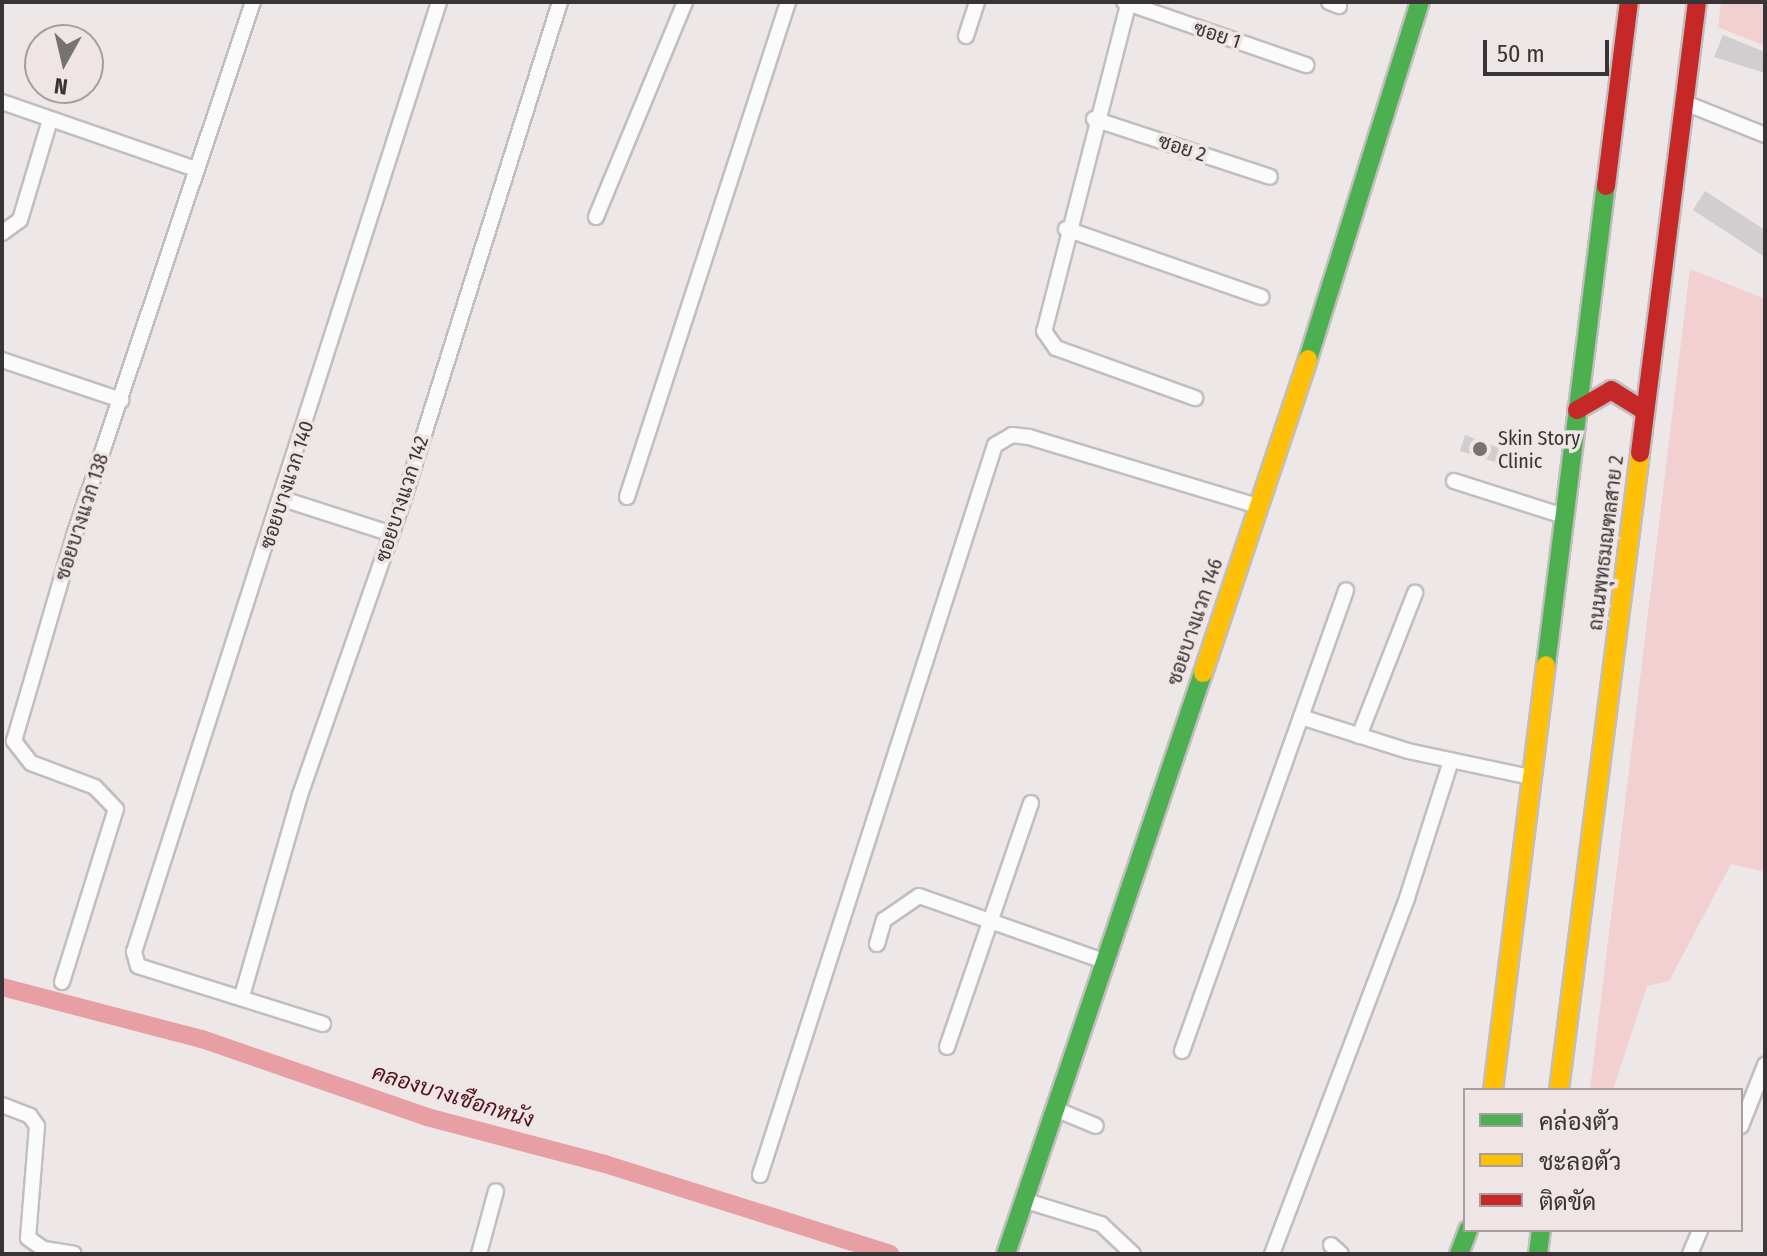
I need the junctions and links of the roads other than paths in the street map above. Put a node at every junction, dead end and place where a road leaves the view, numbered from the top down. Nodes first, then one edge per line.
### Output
1 (253, 2) edge
2 (439, 2) edge
3 (560, 2) edge
4 (685, 2) edge
5 (788, 2) edge
6 (977, 2) edge
7 (1420, 2) edge
8 (1629, 2) edge
9 (1697, 2) edge
10 (1126, 4) edge
11 (966, 36) dead end
12 (1306, 65) dead end
13 (2, 102) edge
14 (1688, 104) junction
15 (1094, 119) junction
16 (50, 120) junction
17 (1765, 135) edge
18 (196, 169) junction
19 (1270, 177) dead end
20 (596, 217) dead end
21 (1066, 229) junction
22 (2, 233) edge
23 (1261, 297) dead end
24 (2, 360) edge
25 (1195, 398) dead end
26 (121, 400) junction
27 (1577, 410) junction
28 (1644, 411) junction
29 (1454, 481) dead end
30 (627, 497) dead end
31 (283, 499) junction
32 (1258, 506) junction
33 (1564, 516) junction
34 (392, 534) junction
35 (1346, 590) dead end
36 (1415, 593) dead end
37 (1301, 717) junction
38 (1359, 736) junction
39 (1451, 761) junction
40 (1530, 777) junction
41 (1031, 803) dead end
42 (992, 920) junction
43 (877, 944) dead end
44 (1106, 962) junction
45 (62, 982) dead end
46 (242, 996) junction
47 (323, 1024) dead end
48 (947, 1047) dead end
49 (1182, 1051) dead end
50 (1765, 1065) edge
51 (1493, 1088) edge
52 (1559, 1088) edge
53 (2, 1105) edge
54 (1055, 1109) junction
55 (1743, 1121) edge
56 (1096, 1126) dead end
57 (760, 1175) dead end
58 (496, 1191) dead end
59 (1023, 1200) junction
60 (1467, 1232) edge
61 (1475, 1232) edge
62 (1541, 1232) edge
63 (1699, 1232) edge
64 (79, 1253) edge
65 (479, 1254) edge
66 (1006, 1254) edge
67 (1133, 1254) edge
68 (1272, 1254) edge
69 (1459, 1254) edge
70 (1473, 1254) edge
71 (1538, 1254) edge
72 (1690, 1254) edge

1 - 18 street, ซอยบางแวก 138
2 - 31 street, ซอยบางแวก 140
3 - 34 street, ซอยบางแวก 142
4 - 20 street
5 - 30 street
6 - 11 street
7 - 32 main road, ซอยบางแวก 146
8 - 27 main road
9 - 14 main road, ถนนพุทธมณฑลสาย 2
10 - 12 street, ซอย 1
10 - 15 street
13 - 16 street
14 - 17 street
14 - 28 main road, ถนนพุทธมณฑลสาย 2
15 - 19 street, ซอย 2
15 - 21 street
16 - 18 street
16 - 22 street
18 - 26 street, ซอยบางแวก 138
21 - 23 street
21 - 25 street
24 - 26 street
26 - 45 street, ซอยบางแวก 138
27 - 28 main road
27 - 33 main road
28 - 52 main road, ถนนพุทธมณฑลสาย 2
29 - 33 street
31 - 34 street
31 - 46 street, ซอยบางแวก 140
32 - 44 main road, ซอยบางแวก 146
32 - 57 street
33 - 40 main road
34 - 46 street, ซอยบางแวก 142
35 - 37 street
36 - 38 street
37 - 38 street
37 - 49 street
38 - 39 street
39 - 40 street
39 - 68 street
40 - 51 main road
41 - 42 street
42 - 43 street
42 - 44 street
42 - 48 street
44 - 54 main road, ซอยบางแวก 146
46 - 47 street
50 - 55 street
53 - 64 street
54 - 56 street
54 - 59 main road, ซอยบางแวก 146
58 - 65 street
59 - 66 main road, ซอยบางแวก 146
59 - 67 street
60 - 69 main road
61 - 70 main road
62 - 71 main road
63 - 72 street

